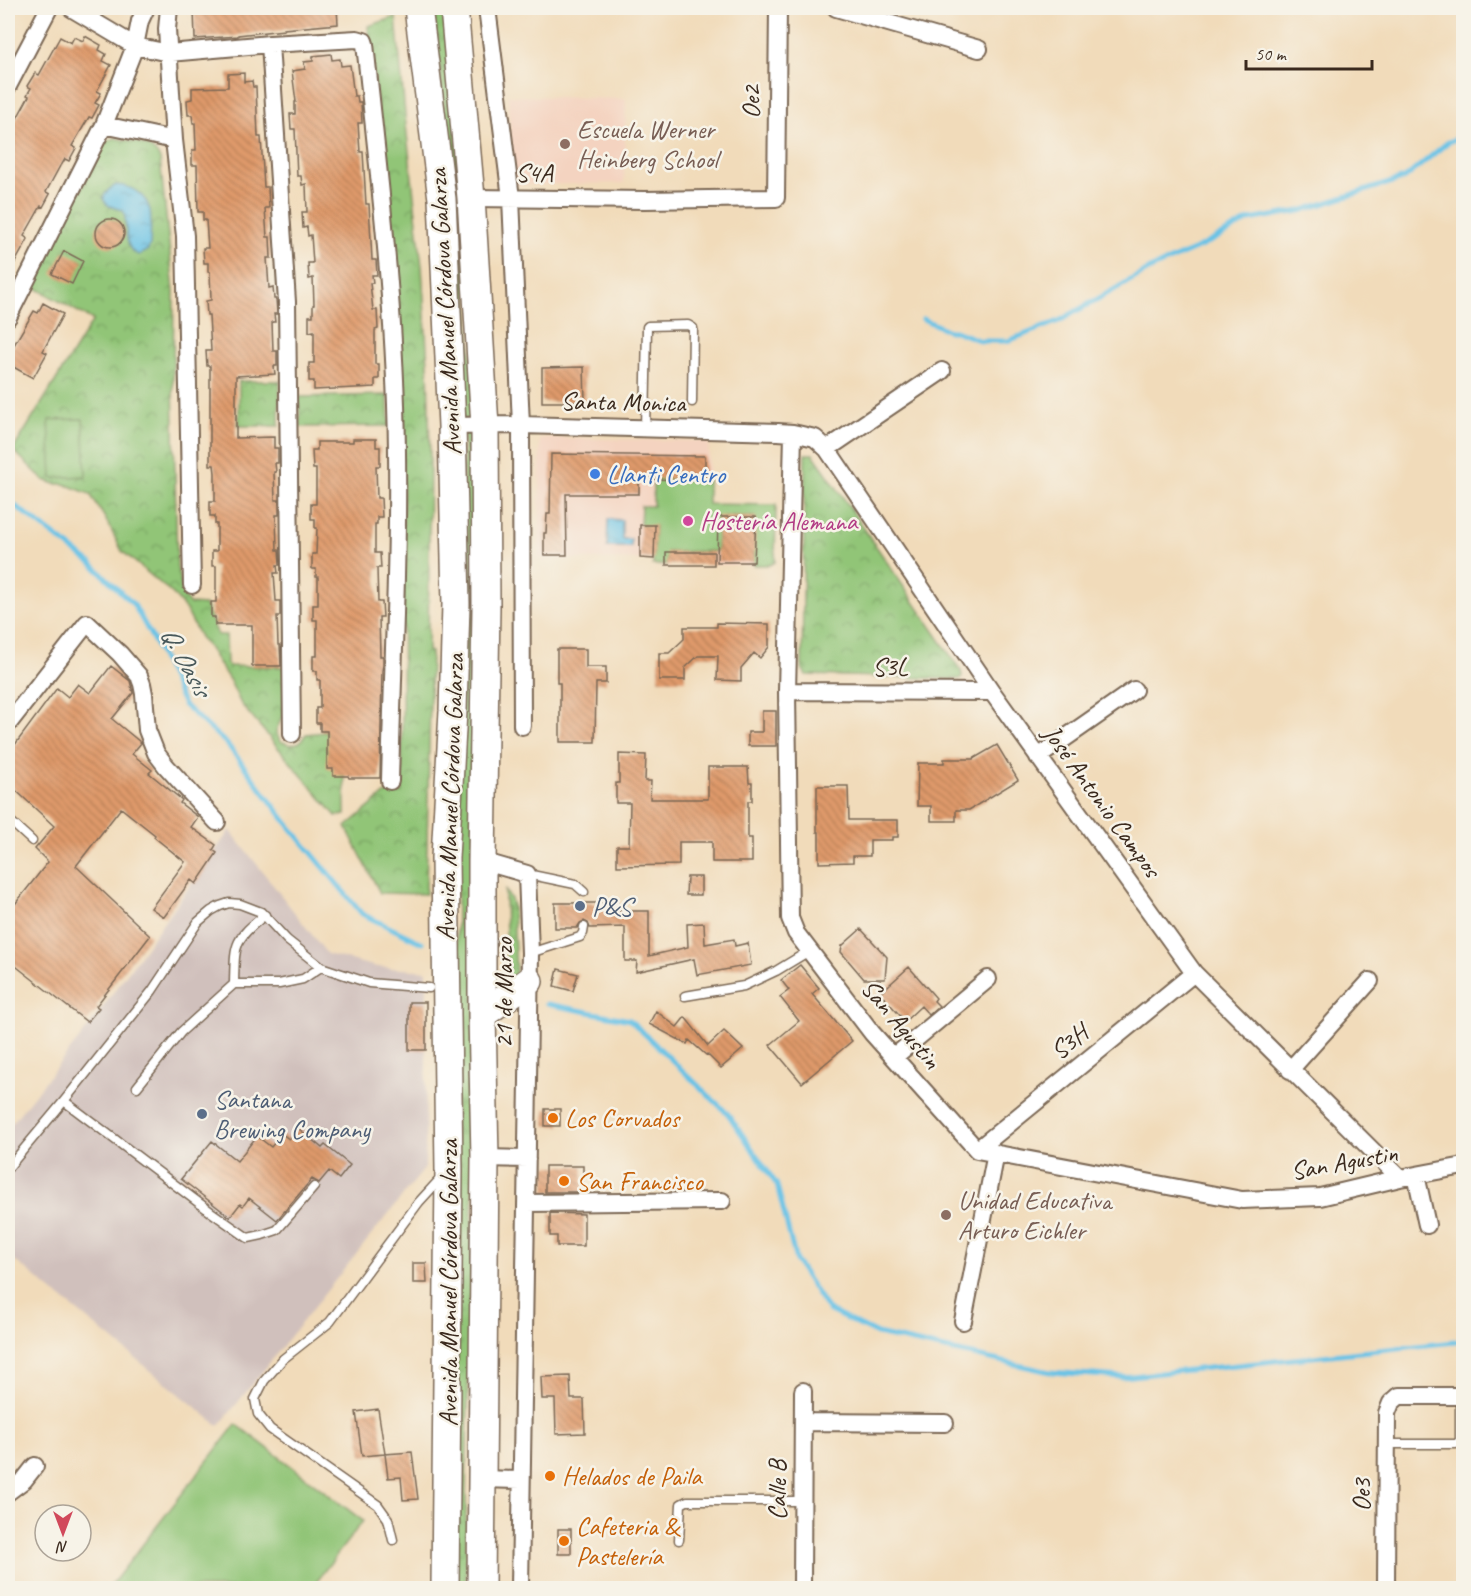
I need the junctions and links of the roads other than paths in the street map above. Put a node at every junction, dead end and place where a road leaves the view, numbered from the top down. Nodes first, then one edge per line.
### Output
1 (49, 8) edge
2 (71, 8) edge
3 (146, 8) edge
4 (169, 8) edge
5 (418, 8) edge
6 (454, 8) edge
7 (487, 8) edge
8 (778, 8) edge
9 (836, 8) edge
10 (270, 44) junction
11 (135, 46) junction
12 (979, 49) dead end
13 (169, 53) junction
14 (8, 86) edge
15 (104, 125) junction
16 (174, 141) junction
17 (471, 198) junction
18 (511, 198) junction
19 (776, 198) joint
20 (8, 317) edge
21 (942, 371) dead end
22 (692, 402) dead end
23 (521, 425) junction
24 (452, 426) junction
25 (485, 426) junction
26 (645, 429) junction
27 (793, 432) junction
28 (827, 449) junction
29 (192, 585) dead end
30 (1134, 690) dead end
31 (787, 691) junction
32 (992, 692) junction
33 (8, 724) edge
34 (522, 726) dead end
35 (292, 734) dead end
36 (1038, 757) junction
37 (390, 781) dead end
38 (8, 819) edge
39 (217, 822) dead end
40 (32, 841) dead end
41 (482, 861) junction
42 (526, 874) junction
43 (584, 892) dead end
44 (265, 915) junction
45 (584, 927) dead end
46 (809, 951) junction
47 (530, 954) junction
48 (321, 967) junction
49 (1194, 973) junction
50 (988, 979) dead end
51 (529, 981) junction
52 (1370, 981) dead end
53 (234, 984) junction
54 (437, 988) junction
55 (685, 996) dead end
56 (482, 1015) junction
57 (894, 1057) junction
58 (1290, 1070) junction
59 (137, 1087) dead end
60 (64, 1101) junction
61 (978, 1150) junction
62 (996, 1154) junction
63 (485, 1158) junction
64 (526, 1159) junction
65 (1464, 1166) edge
66 (8, 1168) edge
67 (449, 1171) junction
68 (1408, 1177) junction
69 (314, 1188) dead end
70 (722, 1201) dead end
71 (526, 1203) junction
72 (1427, 1225) dead end
73 (963, 1321) dead end
74 (803, 1391) dead end
75 (1462, 1396) edge
76 (803, 1422) junction
77 (945, 1423) dead end
78 (1387, 1444) junction
79 (35, 1466) dead end
80 (482, 1479) junction
81 (522, 1479) junction
82 (8, 1492) edge
83 (802, 1501) junction
84 (393, 1540) dead end
85 (679, 1540) dead end
86 (445, 1588) edge
87 (481, 1588) edge
88 (520, 1588) edge
89 (802, 1588) edge
90 (1386, 1588) edge

1 - 14 street
2 - 11 street
3 - 11 street
4 - 13 street
5 - 24 main road, Avenida Manuel Córdova Galarza
6 - 17 main road, Avenida Manuel Córdova Galarza
7 - 18 street
8 - 19 street, Oe2
9 - 12 street
10 - 13 street
10 - 35 street
10 - 37 street
11 - 13 street
11 - 15 street
13 - 16 street
15 - 16 street
15 - 20 street
16 - 29 street
17 - 18 street, S4A
17 - 25 main road, Avenida Manuel Córdova Galarza
18 - 19 street, S4A
18 - 23 street
21 - 28 street
22 - 26 lane
23 - 25 street, Santa Monica
23 - 26 street, Santa Monica
23 - 34 street
24 - 25 street, Santa Monica
24 - 54 main road, Avenida Manuel Córdova Galarza
25 - 41 main road, Avenida Manuel Córdova Galarza
26 - 27 street, Santa Monica
27 - 28 street, José Antonio Campos
27 - 31 street, San Agustin
28 - 32 street, José Antonio Campos
30 - 36 street
31 - 32 street, S3L
31 - 46 street, San Agustin
32 - 36 street, José Antonio Campos
33 - 39 street
36 - 49 street, José Antonio Campos
38 - 40 lane
41 - 42 street
41 - 56 main road, Avenida Manuel Córdova Galarza
42 - 43 lane
42 - 47 street, 21 de Marzo
44 - 48 lane
44 - 53 lane
44 - 60 lane
45 - 47 lane
46 - 55 lane
46 - 57 street, San Agustin
47 - 51 street, 21 de Marzo
48 - 53 lane
48 - 54 lane
49 - 58 street, José Antonio Campos
49 - 61 street, S3H
50 - 57 street
51 - 56 main road
51 - 64 street, 21 de Marzo
52 - 58 street
53 - 59 lane
54 - 67 main road, Avenida Manuel Córdova Galarza
56 - 63 main road, Avenida Manuel Córdova Galarza
57 - 61 street, San Agustin
58 - 68 street, José Antonio Campos
60 - 66 lane
60 - 69 lane
61 - 62 street, San Agustin
62 - 68 street, San Agustin
62 - 73 street
63 - 64 street
63 - 80 main road, Avenida Manuel Córdova Galarza
64 - 71 street, 21 de Marzo
65 - 68 street, San Agustin
67 - 84 lane
67 - 86 main road, Avenida Manuel Córdova Galarza
68 - 72 street
70 - 71 street
71 - 81 street, 21 de Marzo
74 - 76 street, Calle B
75 - 78 street, Oe3
75 - 78 lane
76 - 77 street
76 - 83 street, Calle B
78 - 90 street, Oe3
79 - 82 street
80 - 81 street
80 - 87 main road, Avenida Manuel Córdova Galarza
81 - 88 street, 21 de Marzo
83 - 85 lane
83 - 89 street, Calle B

